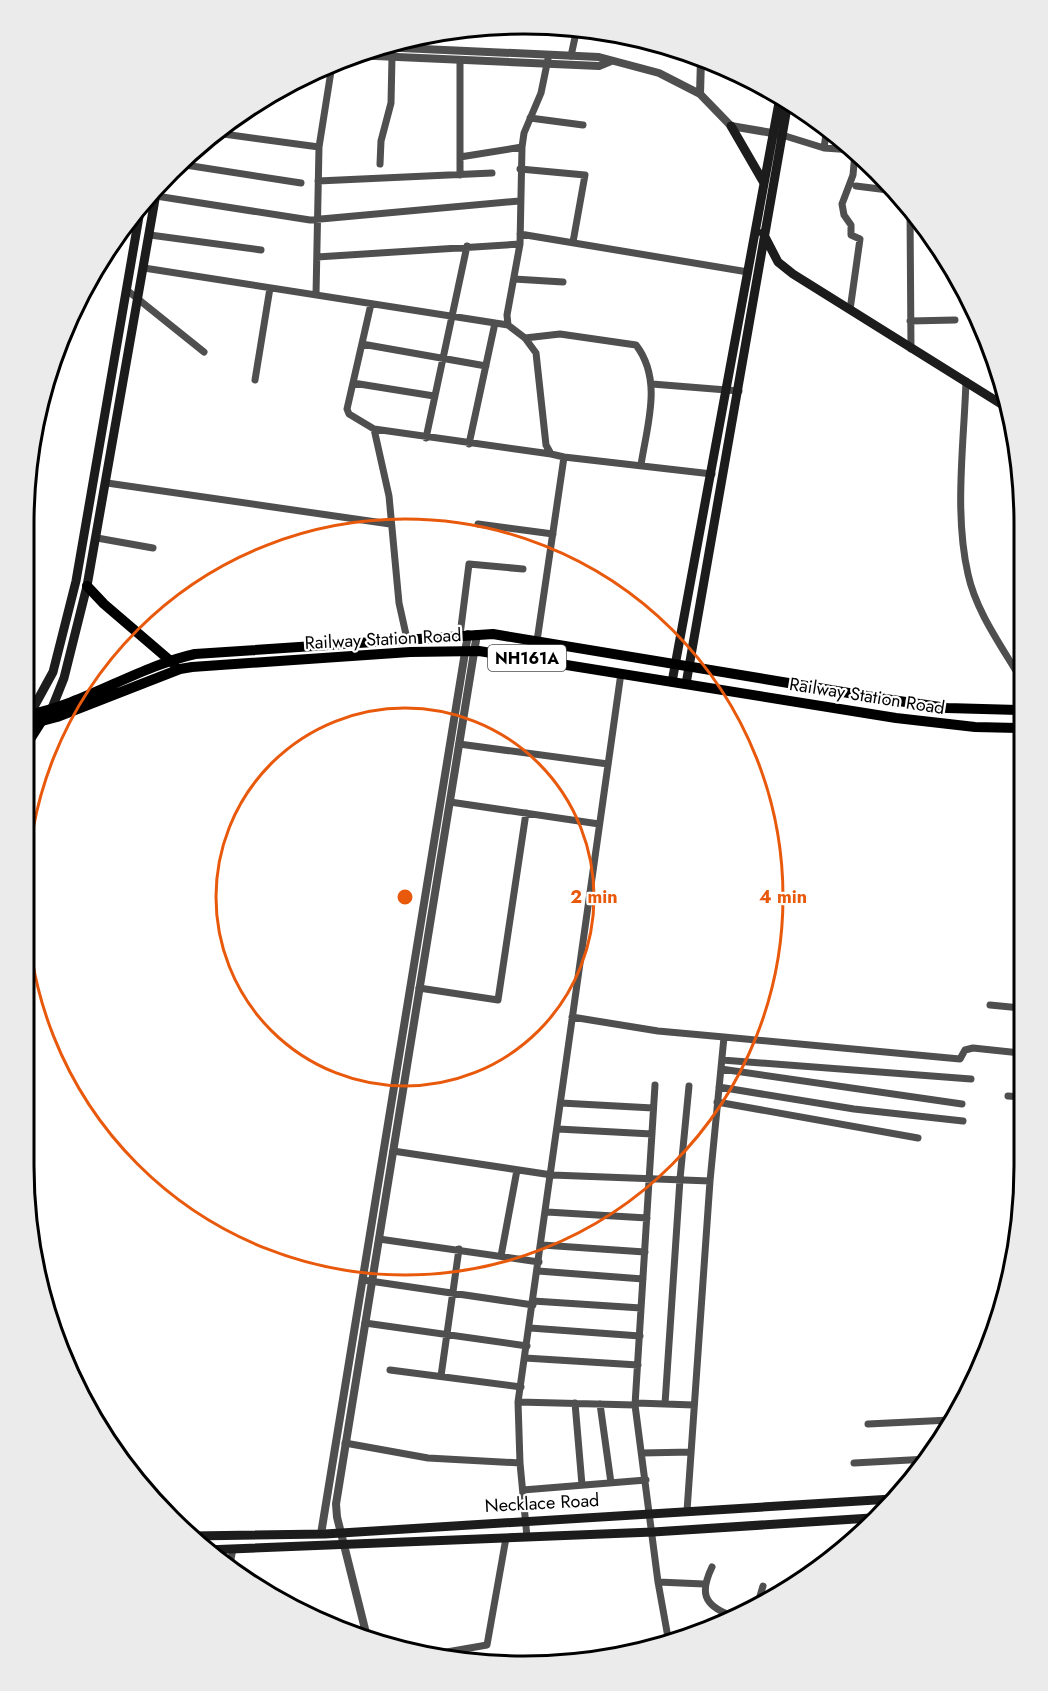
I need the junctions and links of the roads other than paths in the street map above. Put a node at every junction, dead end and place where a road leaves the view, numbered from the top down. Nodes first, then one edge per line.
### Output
1 (575, 38) edge
2 (409, 48) edge
3 (495, 52) junction
4 (549, 55) junction
5 (572, 56) junction
6 (378, 57) edge
7 (392, 57) junction
8 (459, 61) junction
9 (611, 61) junction
10 (494, 62) junction
11 (547, 64) junction
12 (701, 68) edge
13 (330, 75) edge
14 (700, 94) junction
15 (779, 106) edge
16 (785, 110) edge
17 (530, 118) junction
18 (583, 125) dead end
19 (731, 126) junction
20 (777, 134) junction
21 (228, 135) edge
22 (825, 139) edge
23 (319, 147) junction
24 (522, 147) junction
25 (824, 148) junction
26 (839, 149) edge
27 (460, 157) junction
28 (854, 162) edge
29 (380, 164) dead end
30 (191, 166) edge
31 (520, 169) junction
32 (492, 173) dead end
33 (460, 175) junction
34 (318, 182) junction
35 (301, 183) dead end
36 (764, 183) junction
37 (856, 186) dead end
38 (881, 189) edge
39 (163, 193) edge
40 (519, 201) junction
41 (155, 202) edge
42 (319, 219) junction
43 (138, 223) edge
44 (757, 223) junction
45 (910, 224) edge
46 (520, 234) junction
47 (764, 234) junction
48 (150, 235) junction
49 (573, 242) junction
50 (520, 244) junction
51 (467, 246) junction
52 (261, 250) dead end
53 (317, 257) junction
54 (778, 262) junction
55 (144, 268) junction
56 (758, 269) junction
57 (748, 273) junction
58 (513, 279) junction
59 (563, 282) dead end
60 (270, 288) junction
61 (128, 291) junction
62 (316, 295) junction
63 (139, 298) junction
64 (371, 304) junction
65 (850, 310) junction
66 (452, 316) junction
67 (955, 320) dead end
68 (910, 321) junction
69 (495, 323) junction
70 (508, 325) junction
71 (525, 338) junction
72 (362, 344) junction
73 (911, 349) junction
74 (204, 352) dead end
75 (441, 358) junction
76 (486, 366) junction
77 (255, 380) dead end
78 (966, 381) junction
79 (353, 383) junction
80 (652, 384) junction
81 (727, 390) junction
82 (739, 391) junction
83 (434, 396) junction
84 (998, 402) edge
85 (374, 429) junction
86 (426, 438) junction
87 (470, 444) junction
88 (551, 454) junction
89 (564, 457) junction
90 (641, 465) junction
91 (712, 474) junction
92 (106, 483) junction
93 (390, 524) junction
94 (478, 524) dead end
95 (553, 534) junction
96 (97, 538) junction
97 (153, 548) dead end
98 (523, 569) dead end
99 (87, 586) junction
100 (469, 634) junction
101 (407, 639) junction
102 (537, 640) junction
103 (470, 651) junction
104 (171, 661) junction
105 (675, 663) junction
106 (688, 666) junction
107 (1014, 666) edge
108 (180, 669) junction
109 (621, 673) junction
110 (672, 682) junction
111 (686, 684) junction
112 (52, 708) junction
113 (1014, 710) edge
114 (34, 712) edge
115 (34, 718) edge
116 (34, 719) edge
117 (1014, 728) edge
118 (459, 744) junction
119 (608, 764) junction
120 (450, 802) junction
121 (526, 813) junction
122 (599, 824) junction
123 (419, 988) junction
124 (990, 1005) dead end
125 (1014, 1007) edge
126 (572, 1017) junction
127 (724, 1037) junction
128 (1014, 1052) edge
129 (722, 1060) junction
130 (721, 1069) junction
131 (971, 1079) dead end
132 (655, 1085) dead end
133 (689, 1086) dead end
134 (719, 1087) junction
135 (1008, 1096) dead end
136 (1014, 1096) edge
137 (717, 1102) junction
138 (561, 1103) junction
139 (962, 1104) dead end
140 (653, 1108) junction
141 (963, 1121) dead end
142 (558, 1129) junction
143 (652, 1134) junction
144 (918, 1138) dead end
145 (393, 1151) junction
146 (517, 1170) junction
147 (552, 1175) junction
148 (649, 1177) junction
149 (680, 1179) junction
150 (710, 1181) junction
151 (547, 1212) junction
152 (647, 1218) junction
153 (379, 1239) junction
154 (542, 1245) junction
155 (459, 1250) junction
156 (645, 1252) junction
157 (501, 1256) junction
158 (539, 1262) junction
159 (538, 1270) junction
160 (643, 1279) junction
161 (368, 1281) junction
162 (453, 1293) junction
163 (533, 1303) junction
164 (641, 1308) junction
165 (365, 1323) junction
166 (530, 1328) junction
167 (447, 1335) junction
168 (640, 1336) junction
169 (527, 1346) junction
170 (525, 1358) junction
171 (638, 1365) junction
172 (390, 1370) dead end
173 (441, 1376) junction
174 (521, 1387) junction
175 (518, 1402) junction
176 (575, 1403) junction
177 (600, 1404) junction
178 (635, 1404) junction
179 (665, 1404) junction
180 (694, 1405) junction
181 (943, 1420) edge
182 (868, 1424) dead end
183 (345, 1443) junction
184 (691, 1452) junction
185 (642, 1453) junction
186 (916, 1460) edge
187 (520, 1463) junction
188 (854, 1463) dead end
189 (646, 1480) junction
190 (611, 1483) junction
191 (582, 1485) junction
192 (523, 1490) junction
193 (884, 1499) edge
194 (687, 1511) junction
195 (651, 1514) junction
196 (864, 1518) edge
197 (526, 1520) junction
198 (653, 1532) junction
199 (341, 1533) junction
200 (321, 1534) junction
201 (202, 1536) edge
202 (218, 1536) junction
203 (527, 1537) junction
204 (506, 1538) junction
205 (344, 1546) junction
206 (217, 1548) edge
207 (233, 1549) junction
208 (220, 1550) edge
209 (231, 1559) edge
210 (712, 1567) dead end
211 (658, 1582) junction
212 (704, 1584) junction
213 (763, 1586) dead end
214 (760, 1596) edge
215 (725, 1613) edge
216 (365, 1630) edge
217 (668, 1635) edge
218 (452, 1651) edge

1 - 5 street
2 - 3 street
3 - 4 street
3 - 10 street
4 - 5 street
4 - 11 street
5 - 9 street
6 - 7 street
7 - 8 street
7 - 29 street
8 - 10 street
8 - 27 street
9 - 11 street
9 - 14 street
10 - 11 street
11 - 17 street
12 - 14 street
13 - 23 street
14 - 19 street
15 - 20 main road
16 - 20 main road
17 - 18 street
17 - 24 street
19 - 20 street
19 - 36 main road
20 - 25 street
20 - 36 main road
20 - 47 main road
21 - 23 street
22 - 25 street
23 - 34 street
24 - 27 street
24 - 31 street
25 - 26 street
27 - 33 street
28 - 65 street
30 - 35 street
31 - 40 street
31 - 49 street
32 - 33 street
33 - 34 street
34 - 42 street
36 - 44 main road
37 - 38 street
39 - 42 street
40 - 42 street
40 - 46 street
41 - 48 main road
42 - 53 street
43 - 61 main road
44 - 47 main road
44 - 57 main road
45 - 68 street
46 - 49 street
46 - 50 street
47 - 54 main road
47 - 56 main road
48 - 52 street
48 - 55 main road
49 - 57 street
50 - 51 street
50 - 58 street
51 - 53 street
51 - 66 street
53 - 62 street
54 - 56 main road
54 - 65 main road
55 - 60 street
55 - 63 main road
56 - 57 main road
56 - 82 main road
57 - 81 main road
58 - 59 street
58 - 70 street
60 - 62 street
60 - 77 street
61 - 63 street
61 - 114 main road
62 - 64 street
63 - 74 street
63 - 92 main road
64 - 66 street
64 - 72 street
65 - 73 main road
66 - 69 street
66 - 75 street
67 - 68 street
68 - 73 street
69 - 70 street
69 - 76 street
70 - 71 street
71 - 80 street
71 - 88 street
72 - 75 street
72 - 79 street
73 - 78 main road
75 - 76 street
75 - 83 street
76 - 87 street
78 - 84 main road
78 - 107 street
79 - 83 street
79 - 85 street
80 - 81 street
80 - 90 street
81 - 82 street
81 - 91 main road
82 - 106 main road
83 - 86 street
85 - 86 street
85 - 93 street
86 - 87 street
87 - 88 street
88 - 89 street
89 - 90 street
89 - 95 street
90 - 91 street
91 - 105 main road
92 - 93 street
92 - 96 main road
93 - 101 street
94 - 95 street
95 - 102 street
96 - 97 street
96 - 99 main road
98 - 100 street
99 - 104 main road
99 - 112 main road
100 - 101 main road, Railway Station Road / NH161A
100 - 102 main road, Railway Station Road / NH161A
100 - 103 street
101 - 104 main road, Railway Station Road / NH161A
102 - 105 main road, Railway Station Road / NH161A
103 - 108 main road, Railway Station Road / NH161A
103 - 109 main road, Railway Station Road / NH161A
103 - 118 street
103 - 161 street
104 - 108 main road
104 - 112 main road, Railway Station Road / NH161A
105 - 106 main road, Railway Station Road / NH161A
105 - 110 main road
106 - 111 main road
106 - 113 main road, Railway Station Road / NH161A
108 - 116 main road, Railway Station Road / NH161A
109 - 110 main road, Railway Station Road / NH161A
109 - 119 street
110 - 111 main road, Railway Station Road / NH161A
111 - 117 main road, Railway Station Road / NH161A
112 - 115 main road
118 - 119 street
118 - 120 street
119 - 122 street
120 - 121 street
120 - 123 street
121 - 122 street
121 - 123 street
122 - 126 street
123 - 145 street
124 - 125 street
126 - 127 street
126 - 138 street
127 - 128 street
127 - 129 street
129 - 130 street
129 - 131 street
130 - 134 street
130 - 139 street
132 - 140 street
133 - 149 street
134 - 137 street
134 - 141 street
135 - 136 street
137 - 144 street
137 - 150 street
138 - 140 street
138 - 142 street
140 - 143 street
142 - 143 street
142 - 147 street
143 - 148 street
145 - 146 street
145 - 153 street
146 - 147 street
146 - 157 street
147 - 148 street
147 - 151 street
148 - 149 street
148 - 152 street
149 - 150 street
149 - 179 street
150 - 180 street
151 - 152 street
151 - 154 street
152 - 156 street
153 - 155 street
153 - 161 street
154 - 156 street
154 - 158 street
155 - 157 street
155 - 162 street
156 - 160 street
157 - 158 street
158 - 159 street
159 - 160 street
159 - 163 street
160 - 164 street
161 - 162 street
161 - 165 street
161 - 200 street
162 - 163 street
162 - 167 street
163 - 164 street
163 - 166 street
164 - 168 street
165 - 167 street
165 - 183 street
166 - 168 street
166 - 169 street
167 - 169 street
167 - 173 street
168 - 171 street
169 - 170 street
170 - 171 street
170 - 174 street
171 - 178 street
172 - 173 street
173 - 174 street
174 - 175 street
175 - 176 street
175 - 187 street
176 - 177 street
176 - 191 street
177 - 178 street
177 - 190 street
178 - 179 street
178 - 185 street
179 - 180 street
180 - 184 street
181 - 182 street
183 - 187 street
183 - 199 street
184 - 185 street
184 - 194 street
185 - 189 street
186 - 188 street
187 - 192 street
189 - 190 street
189 - 195 street
190 - 191 street
191 - 192 street
192 - 197 street
193 - 194 main road, Necklace Road
194 - 195 main road, Necklace Road
195 - 197 main road, Necklace Road
195 - 198 street
196 - 198 main road, Necklace Road
197 - 199 main road, Necklace Road
197 - 203 street
198 - 203 main road, Necklace Road
198 - 211 street
199 - 200 main road, Necklace Road
199 - 205 street
200 - 202 main road, Necklace Road
201 - 202 main road, Necklace Road
202 - 206 main road
203 - 204 main road, Necklace Road
204 - 205 main road, Necklace Road
204 - 218 street
205 - 207 main road, Necklace Road
205 - 216 street
207 - 208 main road, Necklace Road
207 - 209 street
210 - 212 street
211 - 212 street
211 - 217 street
212 - 215 street
213 - 214 street

